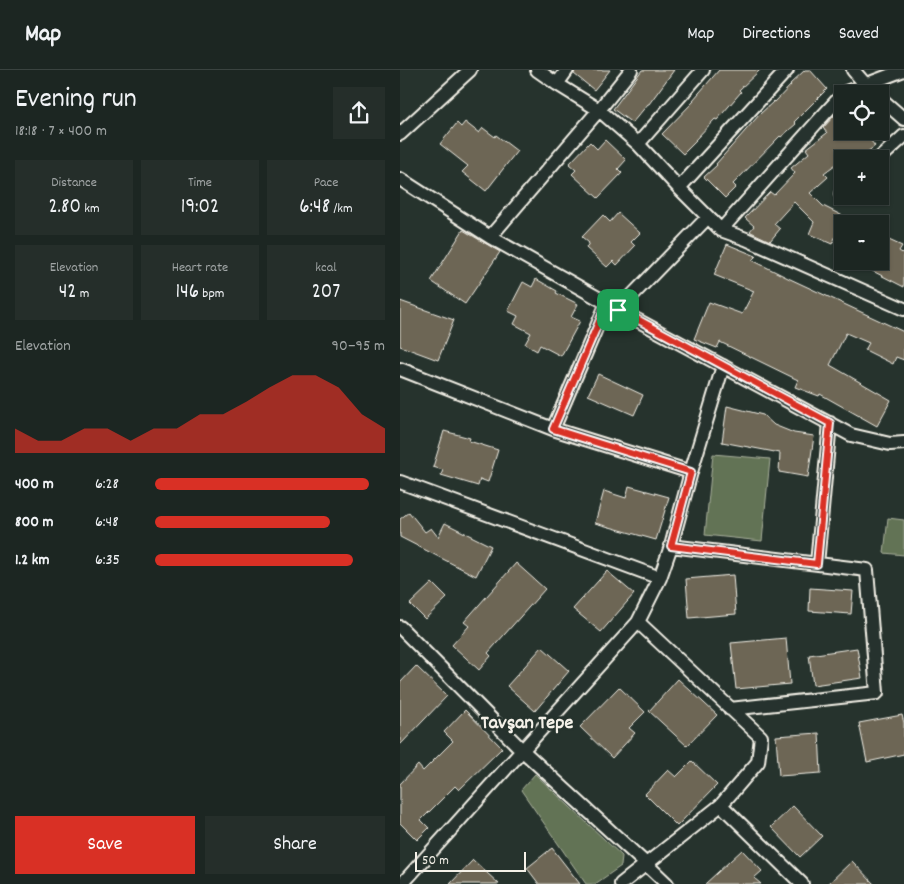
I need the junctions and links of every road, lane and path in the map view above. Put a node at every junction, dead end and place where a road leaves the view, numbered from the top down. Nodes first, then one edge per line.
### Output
1 (470, 70) edge
2 (537, 70) edge
3 (567, 70) edge
4 (631, 70) edge
5 (703, 70) edge
6 (787, 70) edge
7 (853, 70) edge
8 (904, 70) edge
9 (557, 84) junction
10 (865, 84) joint
11 (834, 104) edge
12 (889, 106) edge
13 (599, 110) junction
14 (904, 119) edge
15 (400, 134) edge
16 (904, 136) edge
17 (638, 144) junction
18 (889, 150) edge
19 (400, 179) edge
20 (679, 188) junction
21 (708, 217) junction
22 (720, 230) junction
23 (490, 238) junction
24 (607, 303) junction
25 (904, 309) edge
26 (618, 310) junction
27 (723, 366) junction
28 (400, 369) edge
29 (830, 423) junction
30 (553, 429) junction
31 (904, 443) edge
32 (691, 472) junction
33 (400, 482) edge
34 (671, 546) junction
35 (817, 564) junction
36 (660, 578) junction
37 (638, 622) junction
38 (402, 635) edge
39 (730, 709) junction
40 (523, 751) junction
41 (721, 805) junction
42 (646, 864) junction
43 (402, 884) edge
44 (621, 884) edge
45 (667, 884) edge
46 (802, 884) edge

1 - 15 street
2 - 9 street
3 - 9 street
4 - 13 street
5 - 17 street
6 - 20 street
7 - 10 street
8 - 10 street
9 - 13 street
11 - 22 street
12 - 14 street
13 - 17 street
13 - 23 street
16 - 18 street
17 - 20 street
19 - 23 street
20 - 21 street
21 - 22 street
21 - 26 street
22 - 25 street
23 - 24 street
24 - 26 street
24 - 30 street
26 - 27 street
27 - 29 street
27 - 32 street
28 - 30 street
29 - 31 street
29 - 35 street
30 - 32 street
32 - 34 street
33 - 36 street
34 - 35 street
34 - 36 street
35 - 39 street
36 - 37 street
37 - 39 street
37 - 40 street
38 - 40 street
39 - 41 street
40 - 42 street
40 - 43 street
41 - 42 street
41 - 46 street
42 - 44 street
42 - 45 street

